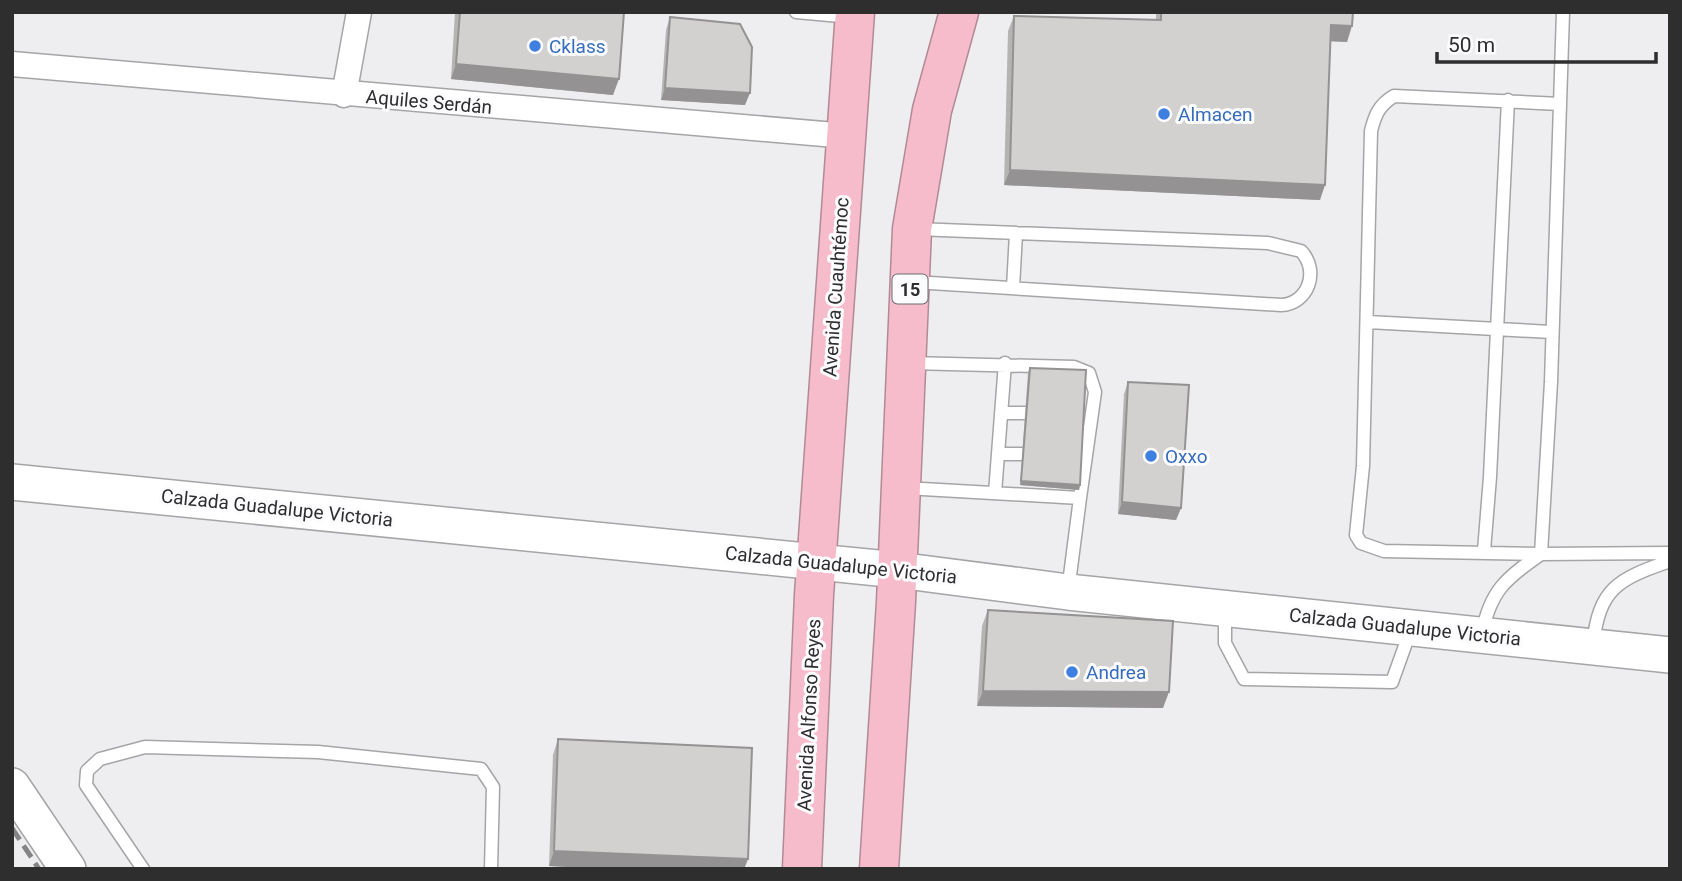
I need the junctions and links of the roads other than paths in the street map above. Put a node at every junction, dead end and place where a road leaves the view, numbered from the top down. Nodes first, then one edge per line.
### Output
1 (359, 12) edge
2 (796, 12) edge
3 (959, 12) edge
4 (1563, 12) edge
5 (854, 15) edge
6 (12, 64) edge
7 (344, 95) junction
8 (1508, 100) junction
9 (1560, 104) junction
10 (847, 136) junction
11 (912, 229) junction
12 (1016, 233) junction
13 (910, 281) junction
14 (1013, 288) junction
15 (1368, 322) junction
16 (1496, 329) junction
17 (1551, 332) junction
18 (906, 363) junction
19 (1004, 363) junction
20 (1001, 413) junction
21 (1025, 413) edge
22 (998, 454) junction
23 (1022, 454) edge
24 (12, 482) edge
25 (902, 488) junction
26 (995, 493) junction
27 (1080, 498) junction
28 (1483, 551) junction
29 (1670, 553) edge
30 (1541, 554) junction
31 (1670, 561) edge
32 (817, 562) junction
33 (898, 570) junction
34 (1068, 592) junction
35 (1225, 608) junction
36 (1411, 628) junction
37 (1482, 635) junction
38 (1593, 646) junction
39 (1670, 655) edge
40 (12, 786) edge
41 (804, 824) junction
42 (68, 869) edge
43 (143, 869) edge
44 (491, 869) edge
45 (802, 869) edge
46 (825, 869) edge
47 (879, 869) edge

1 - 7 street
2 - 5 lane
3 - 11 highway, 15
4 - 9 lane
5 - 10 highway, Avenida Cuauhtémoc
6 - 7 street, Aquiles Serdán
7 - 10 street, Aquiles Serdán
8 - 9 lane
8 - 15 lane
8 - 16 lane
9 - 17 lane
10 - 32 highway, Avenida Cuauhtémoc
11 - 12 lane
11 - 13 highway, 15
12 - 14 lane
12 - 14 lane
13 - 14 lane
13 - 18 highway, 15
15 - 16 lane
15 - 28 lane
16 - 17 lane
16 - 28 lane
17 - 30 lane
18 - 19 lane
18 - 25 highway, 15
19 - 20 lane
19 - 27 lane
20 - 21 lane
20 - 22 lane
22 - 23 lane
22 - 26 lane
24 - 32 street, Calzada Guadalupe Victoria
25 - 26 lane
25 - 33 highway, 15
26 - 27 lane
27 - 34 lane
28 - 30 lane
29 - 30 lane
30 - 37 lane
31 - 38 lane
32 - 33 street, Calzada Guadalupe Victoria
32 - 41 highway, Avenida Alfonso Reyes
33 - 34 street, Calzada Guadalupe Victoria
33 - 47 highway, 15
34 - 35 street, Calzada Guadalupe Victoria
35 - 36 street, Calzada Guadalupe Victoria
35 - 36 lane
36 - 37 street, Calzada Guadalupe Victoria
37 - 38 street, Calzada Guadalupe Victoria
38 - 39 street, Calzada Guadalupe Victoria
40 - 42 street
41 - 45 highway, Avenida Alfonso Reyes
41 - 46 highway
43 - 44 lane

